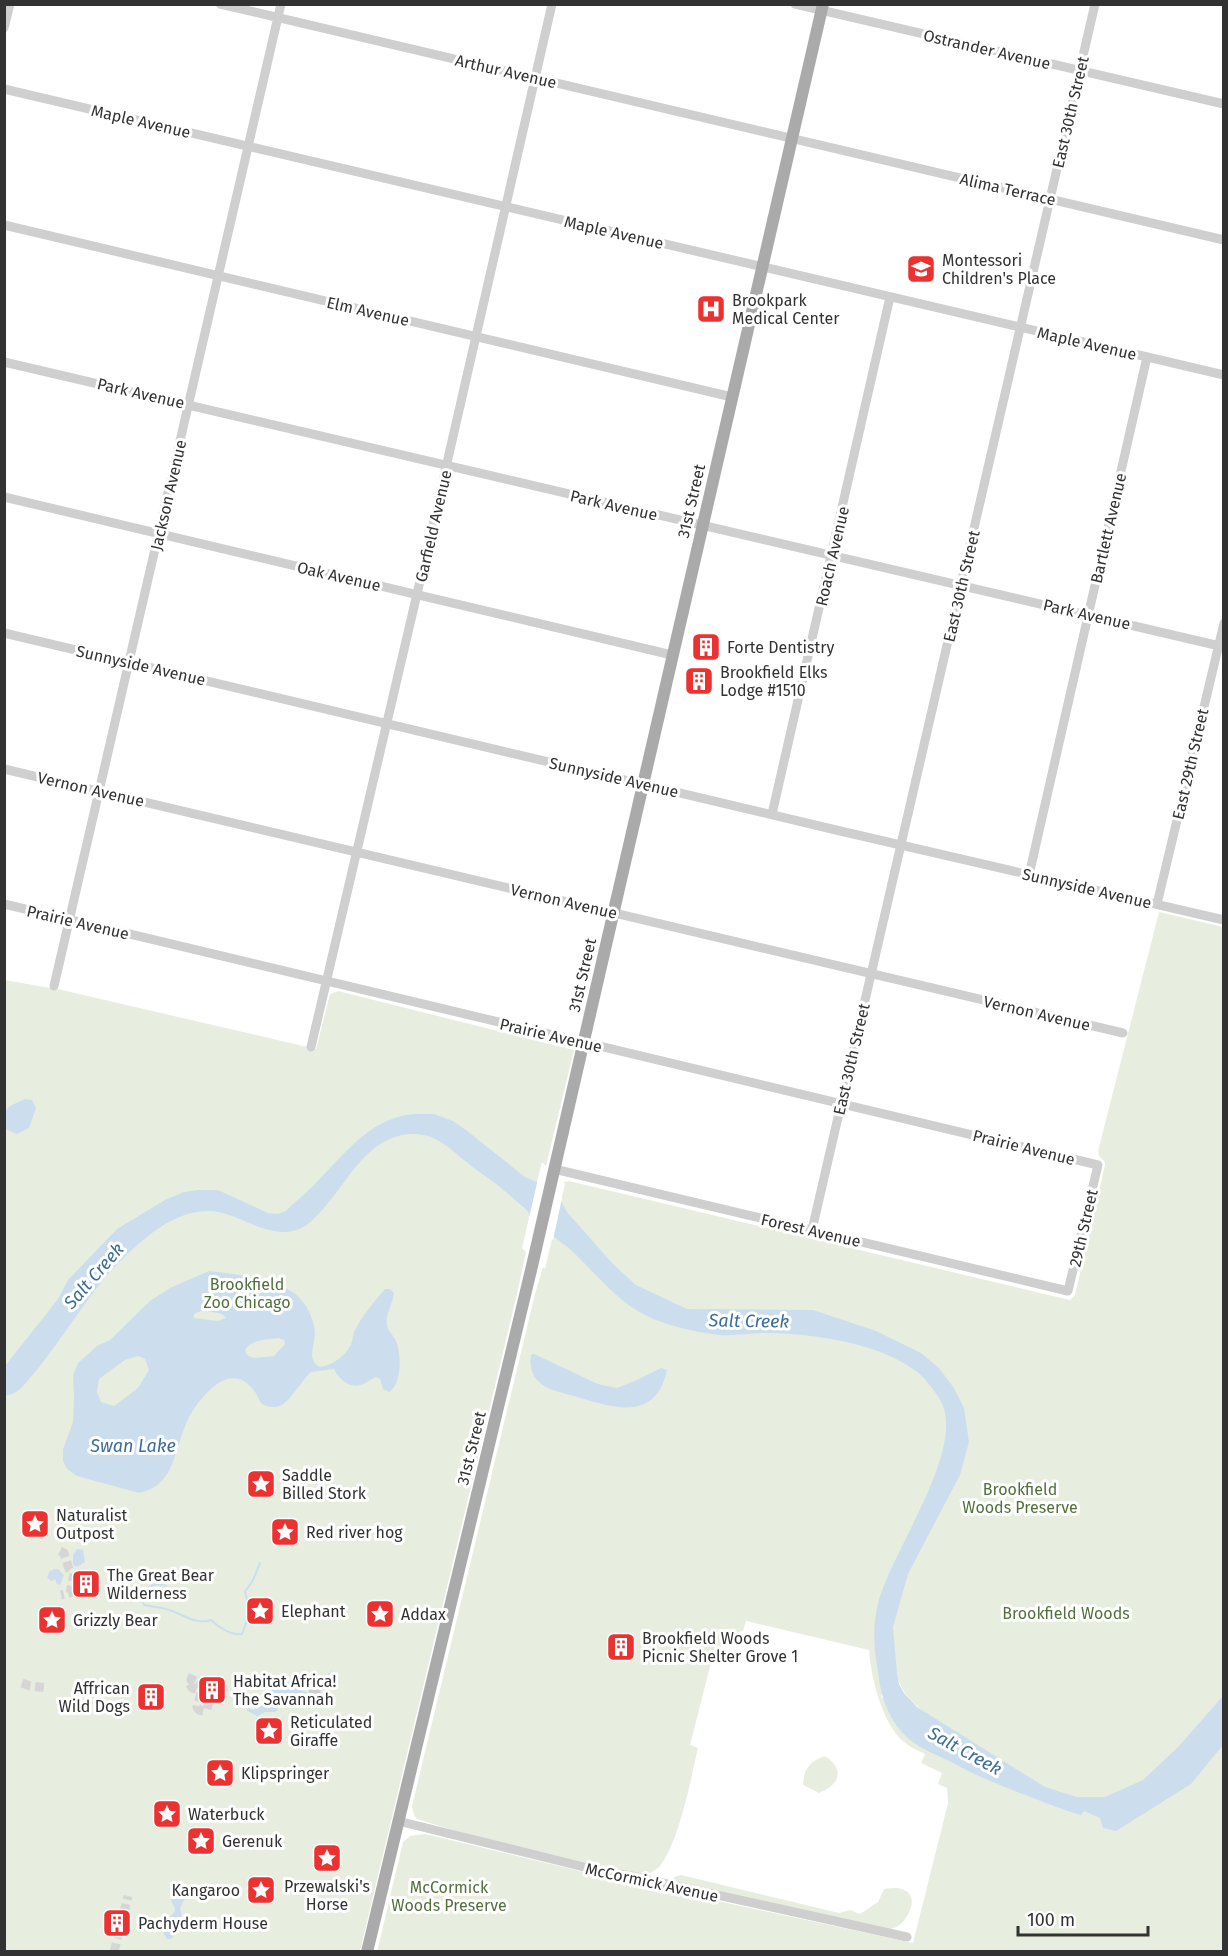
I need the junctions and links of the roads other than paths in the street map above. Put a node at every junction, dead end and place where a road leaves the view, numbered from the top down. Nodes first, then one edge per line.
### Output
1 (10, 4) edge
2 (220, 4) edge
3 (281, 4) edge
4 (552, 4) edge
5 (795, 4) edge
6 (1095, 4) edge
7 (822, 8) edge
8 (278, 18) junction
9 (4, 28) edge
10 (1079, 71) junction
11 (536, 78) junction
12 (4, 89) edge
13 (1224, 104) edge
14 (792, 138) junction
15 (248, 147) junction
16 (1050, 199) junction
17 (506, 207) junction
18 (4, 225) edge
19 (1224, 240) edge
20 (762, 267) junction
21 (219, 276) junction
22 (890, 297) junction
23 (1020, 327) junction
24 (476, 336) junction
25 (1147, 357) junction
26 (4, 362) edge
27 (1224, 375) edge
28 (732, 397) junction
29 (189, 405) junction
30 (446, 465) junction
31 (4, 497) edge
32 (702, 525) junction
33 (159, 534) junction
34 (832, 554) junction
35 (961, 585) junction
36 (417, 594) junction
37 (1088, 615) junction
38 (1224, 622) edge
39 (4, 633) edge
40 (1221, 646) edge
41 (672, 655) junction
42 (130, 663) junction
43 (387, 723) junction
44 (4, 769) edge
45 (643, 784) junction
46 (99, 791) junction
47 (772, 814) junction
48 (900, 845) junction
49 (357, 852) junction
50 (1029, 874) junction
51 (4, 904) edge
52 (1157, 904) junction
53 (613, 913) junction
54 (70, 920) junction
55 (1224, 920) edge
56 (871, 974) junction
57 (327, 981) junction
58 (54, 986) dead end
59 (1123, 1033) dead end
60 (583, 1042) junction
61 (311, 1047) dead end
62 (842, 1102) junction
63 (1098, 1164) joint
64 (554, 1169) junction
65 (812, 1230) junction
66 (1068, 1292) joint
67 (398, 1821) junction
68 (907, 1937) dead end
69 (367, 1952) edge

1 - 9 street
2 - 8 street, Arthur Avenue
3 - 8 street, Jackson Avenue
4 - 11 street, Garfield Avenue
5 - 7 street, Ostrander Avenue
6 - 10 street, East 30th Street
7 - 10 street, Ostrander Avenue
7 - 14 main road, 31st Street
8 - 11 street, Arthur Avenue
8 - 15 street, Jackson Avenue
10 - 13 street, Ostrander Avenue
10 - 16 street, East 30th Street
11 - 14 street, Arthur Avenue
11 - 17 street, Garfield Avenue
12 - 15 street, Maple Avenue
14 - 16 street, Alima Terrace
14 - 20 main road, 31st Street
15 - 17 street, Maple Avenue
15 - 21 street, Jackson Avenue
16 - 19 street, Alima Terrace
16 - 23 street, East 30th Street
17 - 20 street, Maple Avenue
17 - 24 street, Garfield Avenue
18 - 21 street, Elm Avenue
20 - 22 street, Maple Avenue
20 - 28 main road, 31st Street
21 - 24 street, Elm Avenue
21 - 29 street, Jackson Avenue
22 - 23 street, Maple Avenue
22 - 34 street, Roach Avenue
23 - 25 street, Maple Avenue
23 - 35 street, East 30th Street
24 - 28 street, Elm Avenue
24 - 30 street, Garfield Avenue
25 - 27 street, Maple Avenue
25 - 37 street, Bartlett Avenue
26 - 29 street, Park Avenue
28 - 32 main road, 31st Street
29 - 30 street, Park Avenue
29 - 33 street, Jackson Avenue
30 - 32 street, Park Avenue
30 - 36 street, Garfield Avenue
31 - 33 street, Oak Avenue
32 - 34 street, Park Avenue
32 - 41 main road, 31st Street
33 - 36 street, Oak Avenue
33 - 42 street, Jackson Avenue
34 - 35 street, Park Avenue
34 - 47 street, Roach Avenue
35 - 37 street, Park Avenue
35 - 48 street, East 30th Street
36 - 41 street, Oak Avenue
36 - 43 street, Garfield Avenue
37 - 40 street, Park Avenue
37 - 50 street, Bartlett Avenue
38 - 40 street, East 29th Street
39 - 42 street, Sunnyside Avenue
40 - 52 street, East 29th Street
41 - 45 main road, 31st Street
42 - 43 street, Sunnyside Avenue
42 - 46 street, Jackson Avenue
43 - 45 street, Sunnyside Avenue
43 - 49 street, Garfield Avenue
44 - 46 street, Vernon Avenue
45 - 47 street, Sunnyside Avenue
45 - 53 main road, 31st Street
46 - 49 street, Vernon Avenue
46 - 54 street, Jackson Avenue
47 - 48 street, Sunnyside Avenue
48 - 50 street, Sunnyside Avenue
48 - 56 street, East 30th Street
49 - 53 street, Vernon Avenue
49 - 57 street, Garfield Avenue
50 - 52 street, Sunnyside Avenue
51 - 54 street, Prairie Avenue
52 - 55 street, Sunnyside Avenue
53 - 56 street, Vernon Avenue
53 - 60 main road, 31st Street
54 - 57 street, Prairie Avenue
54 - 58 street, Jackson Avenue
56 - 59 street, Vernon Avenue
56 - 62 street, East 30th Street
57 - 60 street, Prairie Avenue
57 - 61 street, Garfield Avenue
60 - 62 street, Prairie Avenue
60 - 64 main road, 31st Street
62 - 63 street, Prairie Avenue
62 - 65 street, East 30th Street
63 - 66 street, 29th Street
64 - 65 street, Forest Avenue
64 - 67 main road, 31st Street
65 - 66 street, Forest Avenue
67 - 68 street, McCormick Avenue
67 - 69 main road, 31st Street

